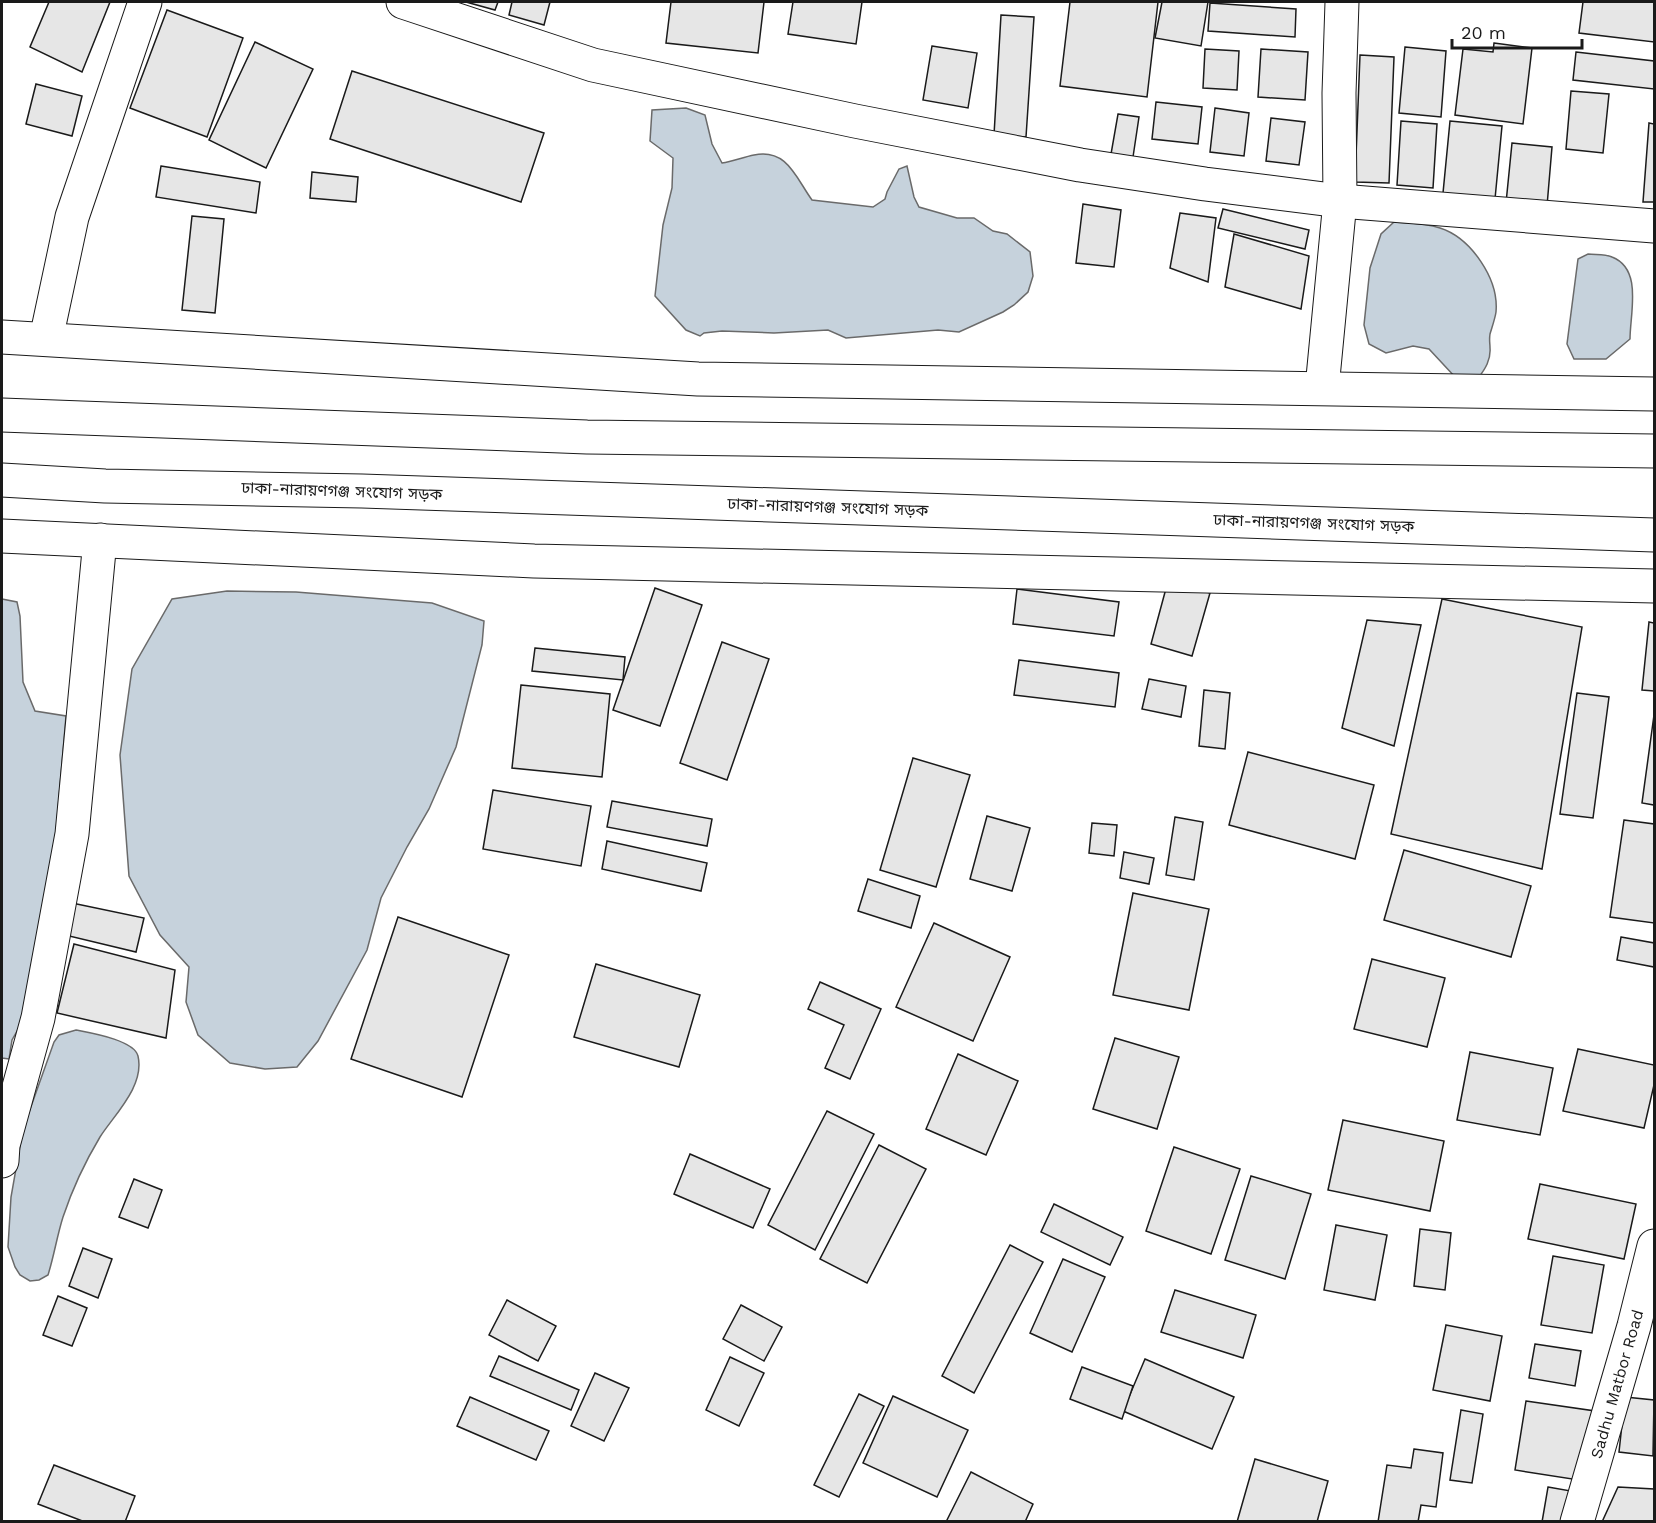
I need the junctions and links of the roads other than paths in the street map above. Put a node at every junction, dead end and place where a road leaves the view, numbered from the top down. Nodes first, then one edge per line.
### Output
1 (145, 2) edge
2 (409, 2) edge
3 (1342, 2) edge
4 (1340, 201) junction
5 (1654, 226) edge
6 (2, 337) edge
7 (46, 339) junction
8 (1322, 388) junction
9 (1654, 394) edge
10 (2, 416) edge
11 (1654, 451) edge
12 (2, 480) edge
13 (1654, 535) edge
14 (2, 536) edge
15 (100, 540) junction
16 (1654, 586) edge
17 (2, 1161) edge
18 (1654, 1246) edge
19 (1577, 1521) edge

1 - 7 street
2 - 4 street
3 - 4 street
4 - 5 street
4 - 8 street
6 - 7 street
7 - 8 street
8 - 9 street
10 - 11 street
12 - 13 street, ঢাকা-নারায়ণগঞ্জ সংযোগ সড়ক
14 - 15 street
15 - 16 street
15 - 17 street
18 - 19 street, Sadhu Matbor Road

